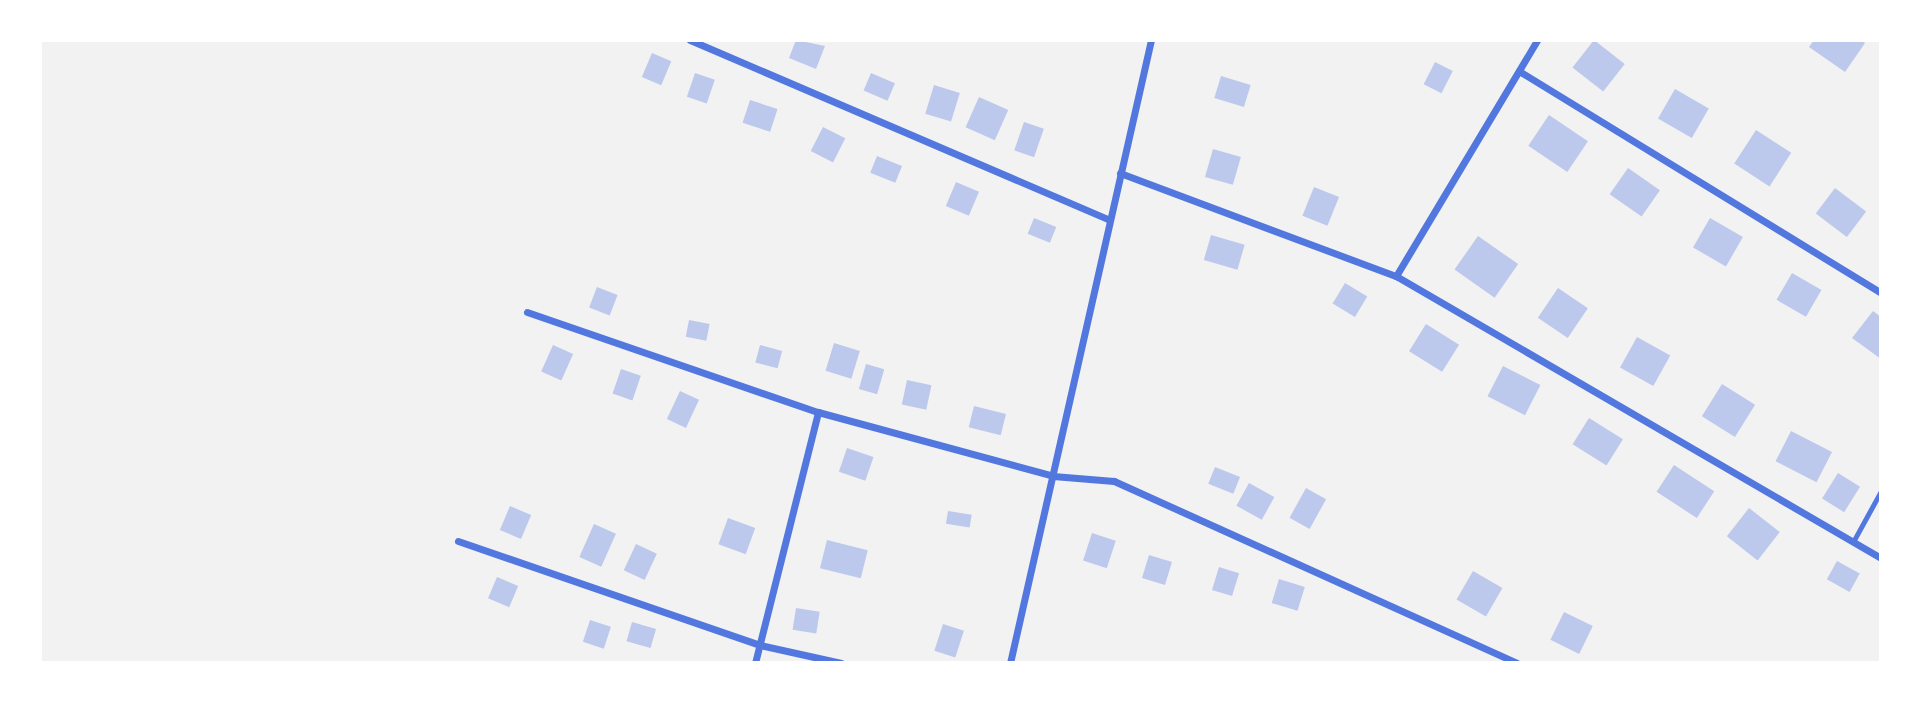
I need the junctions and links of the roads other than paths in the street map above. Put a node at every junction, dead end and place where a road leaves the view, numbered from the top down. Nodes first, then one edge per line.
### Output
1 (690, 40) edge
2 (1151, 40) edge
3 (1536, 40) edge
4 (1519, 71) junction
5 (1120, 173) junction
6 (1110, 220) junction
7 (1396, 276) junction
8 (1881, 293) edge
9 (527, 312) dead end
10 (818, 412) junction
11 (1053, 476) junction
12 (1881, 491) edge
13 (458, 541) dead end
14 (1853, 542) junction
15 (1881, 558) edge
16 (760, 645) junction
17 (755, 663) edge
18 (841, 663) edge
19 (1010, 663) edge
20 (1517, 663) edge

1 - 6 street
2 - 5 street
3 - 4 street
4 - 7 street
4 - 8 street
5 - 6 street
5 - 7 street
6 - 11 street
7 - 14 street
9 - 10 street
10 - 11 street
10 - 16 street
11 - 19 street
11 - 20 street
12 - 14 lane
13 - 16 street
14 - 15 street
16 - 17 street
16 - 18 street

